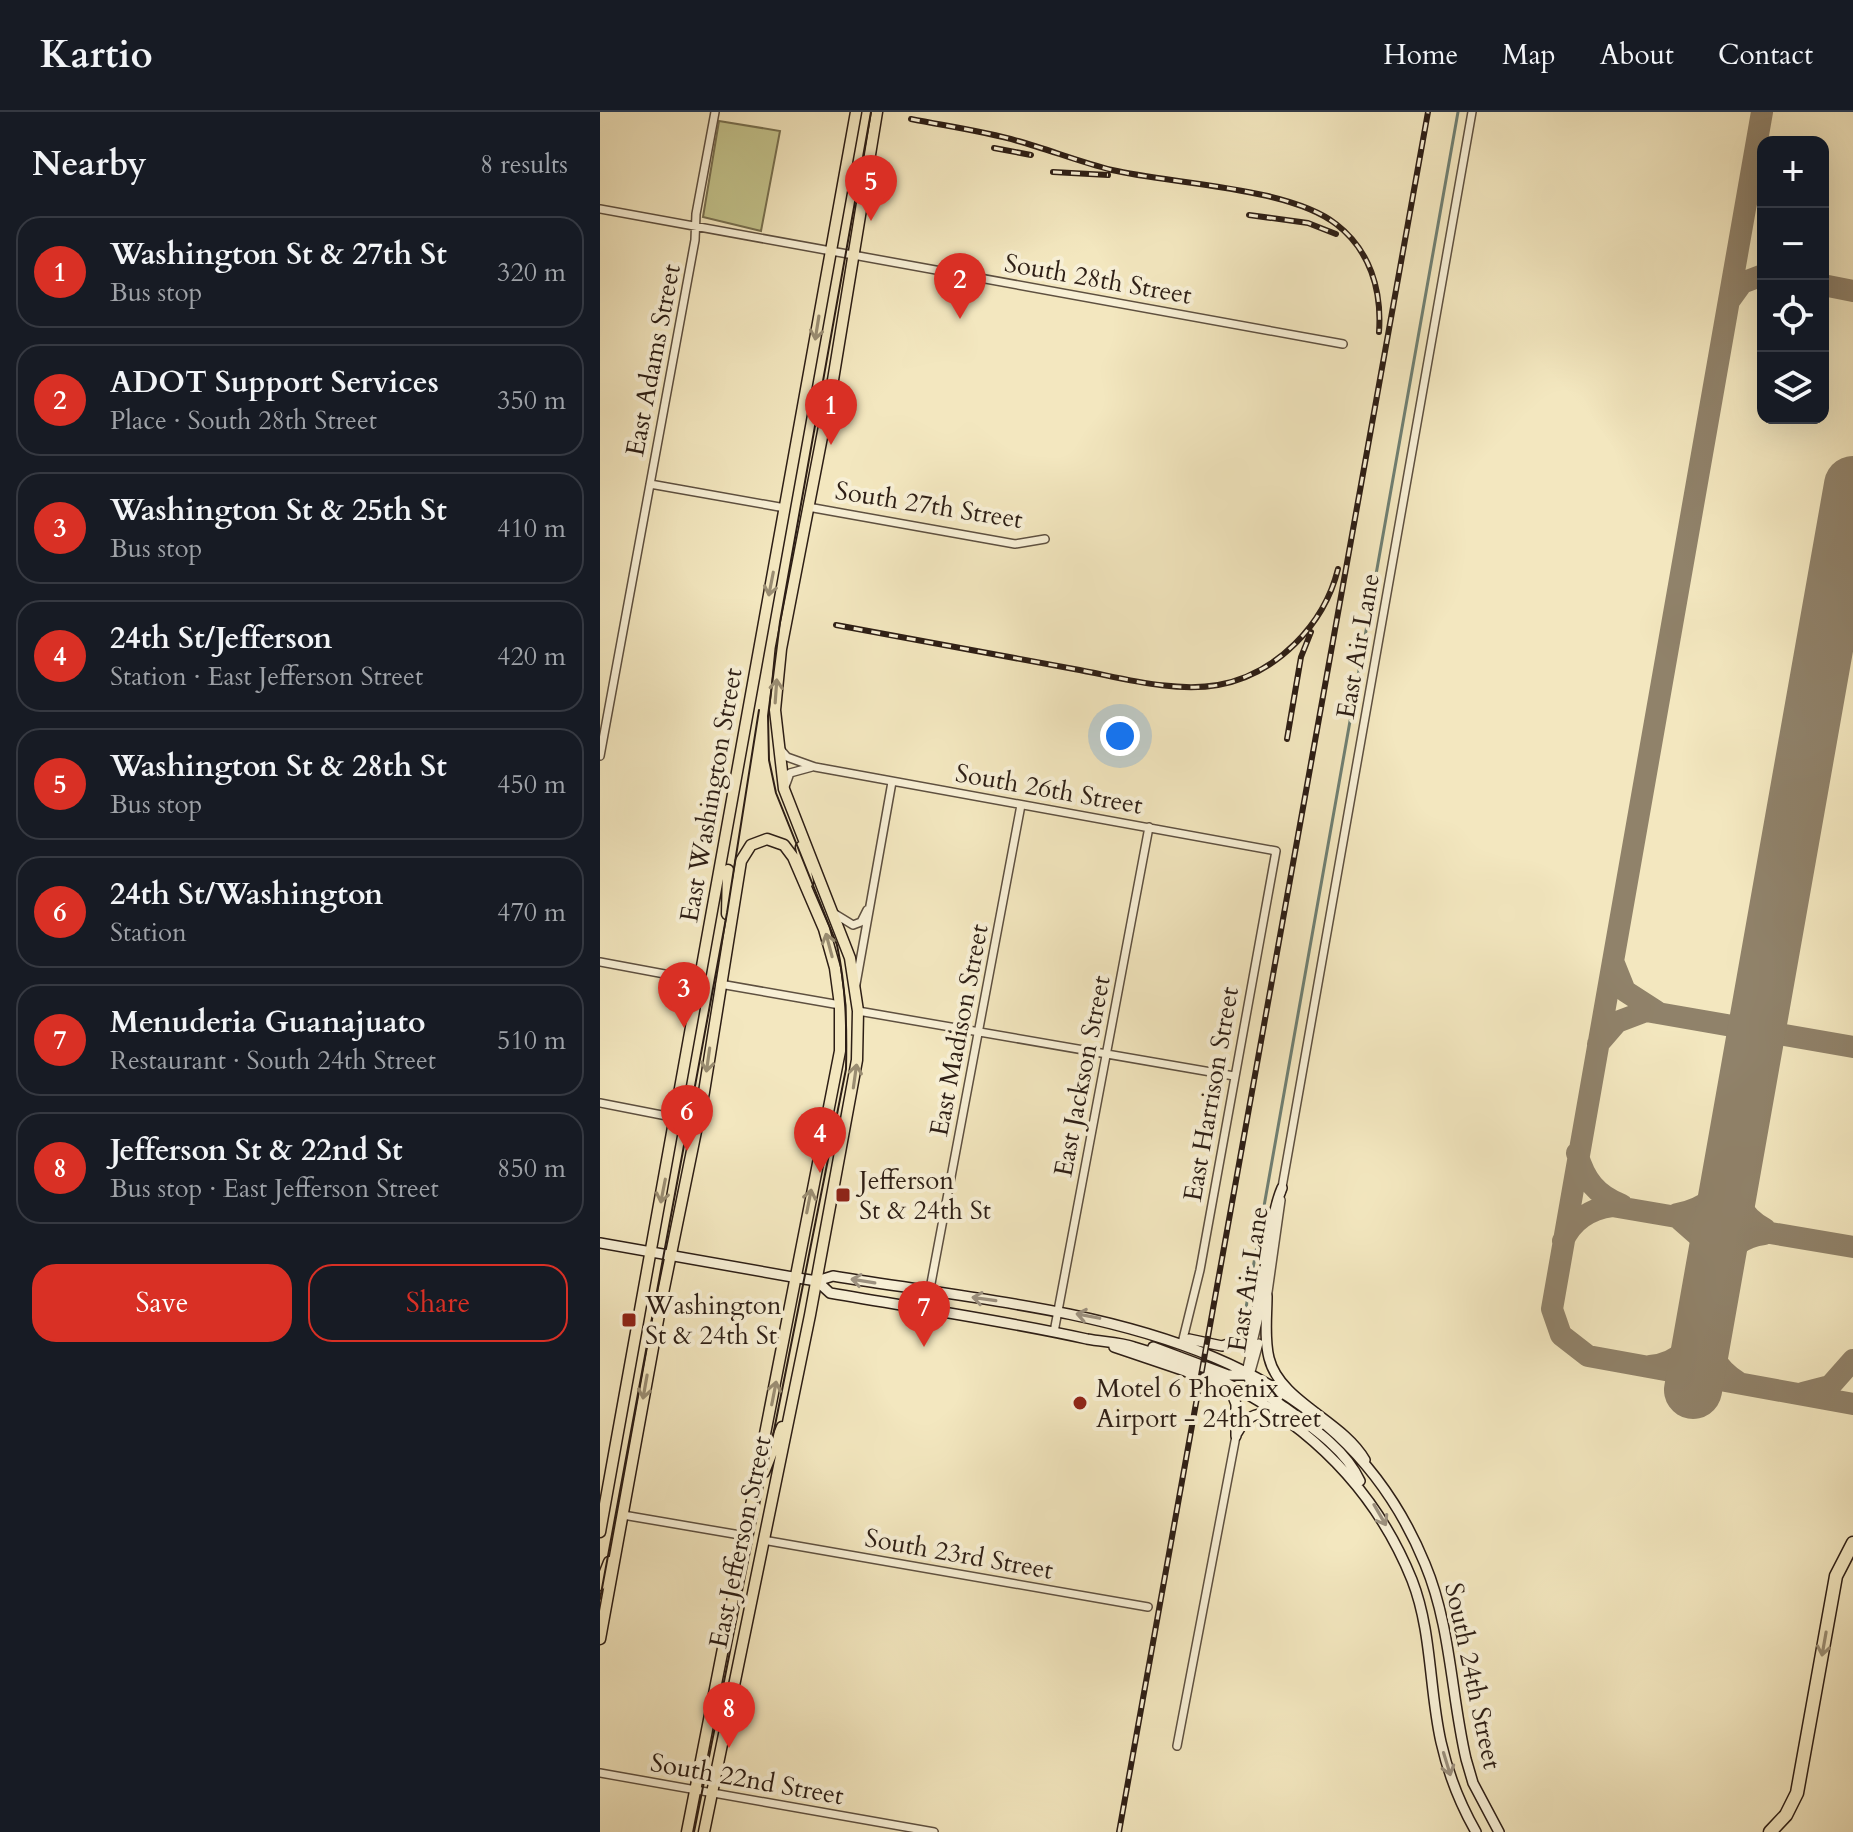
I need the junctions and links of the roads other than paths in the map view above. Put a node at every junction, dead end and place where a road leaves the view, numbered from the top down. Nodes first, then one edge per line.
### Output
1 (715, 112) edge
2 (856, 112) edge
3 (877, 112) edge
4 (1472, 112) edge
5 (600, 209) edge
6 (696, 226) junction
7 (830, 251) junction
8 (850, 255) junction
9 (1343, 344) dead end
10 (650, 484) junction
11 (808, 507) junction
12 (785, 508) junction
13 (1045, 539) dead end
14 (776, 741) junction
15 (600, 756) edge
16 (815, 767) junction
17 (892, 782) junction
18 (737, 785) junction
19 (784, 789) junction
20 (1021, 805) junction
21 (1149, 827) junction
22 (767, 839) joint
23 (1276, 851) joint
24 (810, 896) junction
25 (869, 904) junction
26 (835, 914) junction
27 (730, 928) junction
28 (600, 962) edge
29 (702, 981) junction
30 (720, 984) junction
31 (856, 987) junction
32 (840, 1005) junction
33 (858, 1011) junction
34 (979, 1030) junction
35 (1106, 1054) junction
36 (1234, 1076) junction
37 (600, 1103) edge
38 (677, 1118) junction
39 (1282, 1188) junction
40 (600, 1243) edge
41 (651, 1252) junction
42 (672, 1256) junction
43 (795, 1278) junction
44 (817, 1281) junction
45 (930, 1291) junction
46 (1267, 1296) junction
47 (926, 1310) junction
48 (1058, 1310) junction
49 (1054, 1332) junction
50 (1183, 1340) junction
51 (1104, 1343) junction
52 (1134, 1347) junction
53 (1248, 1374) junction
54 (792, 1402) junction
55 (1279, 1415) junction
56 (1236, 1436) junction
57 (1373, 1474) junction
58 (1364, 1490) junction
59 (754, 1496) junction
60 (623, 1515) junction
61 (600, 1532) edge
62 (746, 1536) junction
63 (618, 1537) junction
64 (763, 1540) junction
65 (1853, 1543) edge
66 (600, 1585) edge
67 (1148, 1607) dead end
68 (600, 1639) edge
69 (1177, 1746) dead end
70 (600, 1773) edge
71 (696, 1790) junction
72 (712, 1792) junction
73 (687, 1832) edge
74 (704, 1832) edge
75 (934, 1832) edge
76 (1476, 1832) edge
77 (1499, 1832) edge
78 (1770, 1832) edge

1 - 6 street, East Adams Street
2 - 7 main road, East Washington Street
3 - 8 main road
4 - 39 street, East Air Lane
5 - 6 street, South 28th Street
6 - 7 street, South 28th Street
6 - 10 street, East Adams Street
7 - 8 street, South 28th Street
7 -> 12 main road, East Washington Street
8 - 9 street, South 28th Street
8 - 11 main road
10 - 12 street
10 - 15 street, East Adams Street
11 - 13 street, South 27th Street
14 -> 11 main road, East Jefferson Street
12 -> 18 main road, East Washington Street
14 - 16 street, South 26th Street
14 - 19 main road, East Jefferson Street
16 - 17 street, South 26th Street
16 - 19 street
17 - 20 street, South 26th Street
17 - 25 street, East Jefferson Street
18 - 27 main road
18 - 29 main road, East Washington Street
19 - 24 main road, East Jefferson Street
19 - 26 main road, East Jefferson Street
20 - 21 street, South 26th Street
20 - 34 street, East Madison Street
21 - 23 street, South 26th Street
21 - 35 street, East Jackson Street
22 - 24 main road, East Jefferson Street
22 - 27 main road, East Washington Street
23 - 36 street, East Harrison Street
32 -> 24 main road, East Jefferson Street
25 - 26 street
25 - 31 street, East Jefferson Street
26 - 31 main road, East Jefferson Street
27 - 30 main road, East Washington Street
28 - 29 street
29 - 38 main road, East Washington Street
30 - 32 street
30 -> 42 main road, East Washington Street
31 - 33 main road, East Jefferson Street
43 -> 32 main road, East Jefferson Street
33 - 34 street
44 -> 33 main road, East Jefferson Street
34 - 35 street
34 - 45 street, East Madison Street
35 - 36 street
35 - 48 street, East Jackson Street
36 - 50 street, East Harrison Street
37 - 38 street
38 -> 41 main road, East Washington Street
39 - 46 street, East Air Lane
39 - 50 main road
39 - 53 street, East Air Lane
40 - 41 main road, South 24th Street
41 - 42 main road, South 24th Street
41 - 61 main road, East Washington Street
42 - 43 main road, South 24th Street
42 -> 60 main road, East Washington Street
43 - 44 main road, South 24th Street
59 -> 43 main road, East Jefferson Street
45 -> 44 main road, South 24th Street
44 - 47 main road, South 24th Street
44 - 54 main road, East Jefferson Street
45 - 47 street, East Madison Street
48 -> 45 main road, South 24th Street
46 - 53 street, East Air Lane
46 - 57 main road
47 - 49 main road, South 24th Street
48 - 49 street, East Jackson Street
50 -> 48 main road, South 24th Street
49 - 51 main road, South 24th Street
50 - 53 main road, South 24th Street
51 - 52 main road, South 24th Street
51 - 56 main road
52 - 53 main road
52 - 55 main road, South 24th Street
53 - 57 main road, South 24th Street
53 - 58 main road
54 - 59 main road, East Jefferson Street
54 - 64 main road, East Jefferson Street
55 - 56 main road
55 - 58 main road, South 24th Street
56 - 69 street
57 - 77 main road, South 24th Street
58 -> 76 main road, South 24th Street
59 - 62 main road, East Jefferson Street
60 - 62 street
60 - 63 main road, East Washington Street
62 - 71 main road, East Jefferson Street
63 - 66 main road, East Washington Street
63 - 68 main road, East Washington Street
64 - 67 street, South 23rd Street
64 - 72 main road, East Jefferson Street
65 -> 78 highway
70 - 71 street, South 22nd Street
71 - 72 street, South 22nd Street
71 - 73 main road, East Jefferson Street
72 - 74 main road, East Jefferson Street
72 - 75 street, South 22nd Street

